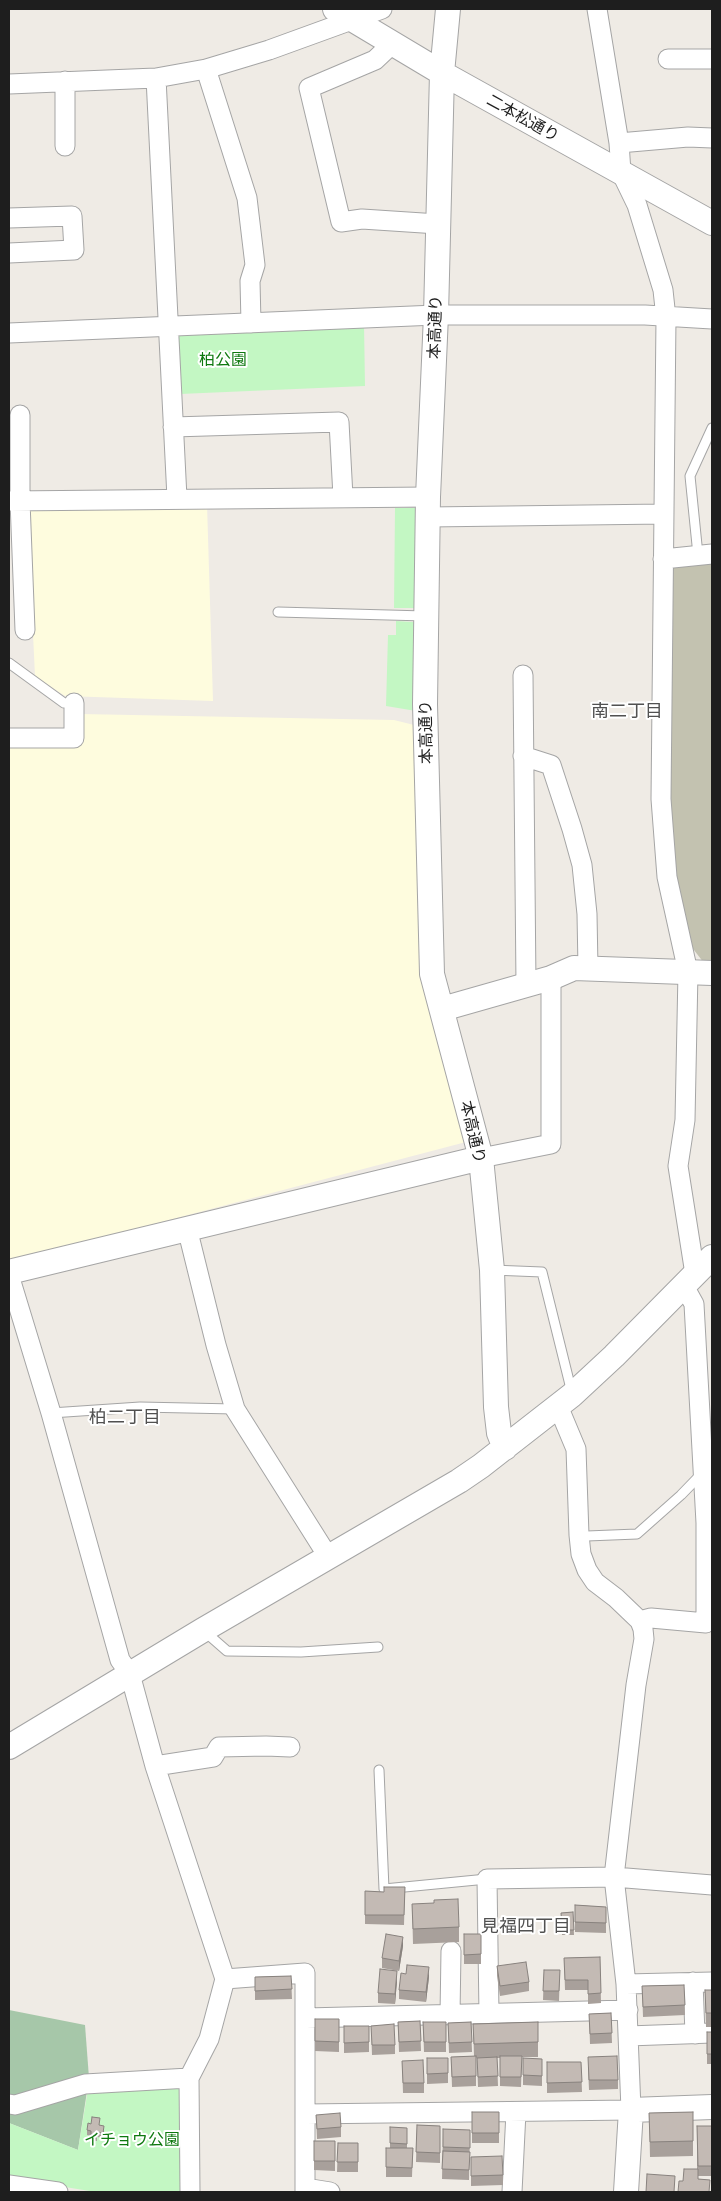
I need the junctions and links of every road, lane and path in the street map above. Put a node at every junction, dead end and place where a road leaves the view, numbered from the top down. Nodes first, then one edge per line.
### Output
1 (382, 9) edge
2 (448, 9) edge
3 (597, 9) edge
4 (344, 15) edge
5 (393, 43) junction
6 (668, 59) dead end
7 (712, 59) edge
8 (206, 69) junction
9 (442, 73) junction
10 (156, 78) junction
11 (65, 81) junction
12 (9, 84) edge
13 (712, 138) edge
14 (619, 143) junction
15 (65, 146) dead end
16 (621, 172) junction
17 (9, 218) edge
18 (712, 223) edge
19 (438, 224) junction
20 (9, 253) edge
21 (436, 315) junction
22 (666, 318) junction
23 (712, 319) edge
24 (251, 323) junction
25 (169, 327) junction
26 (9, 332) edge
27 (20, 415) dead end
28 (173, 427) junction
29 (712, 428) edge
30 (342, 497) junction
31 (177, 498) junction
32 (14, 501) edge
33 (428, 507) junction
34 (664, 514) junction
35 (705, 555) edge
36 (663, 560) junction
37 (278, 612) dead end
38 (426, 616) junction
39 (25, 630) dead end
40 (9, 663) edge
41 (523, 675) dead end
42 (74, 703) joint
43 (9, 738) edge
44 (523, 756) junction
45 (588, 968) junction
46 (688, 972) junction
47 (712, 973) edge
48 (551, 978) junction
49 (526, 985) junction
50 (442, 1008) junction
51 (481, 1158) junction
52 (187, 1228) junction
53 (712, 1257) edge
54 (492, 1270) junction
55 (9, 1274) edge
56 (689, 1280) junction
57 (565, 1400) junction
58 (235, 1409) junction
59 (52, 1413) junction
60 (505, 1448) junction
61 (708, 1468) edge
62 (709, 1524) edge
63 (579, 1535) junction
64 (329, 1558) junction
65 (640, 1621) junction
66 (203, 1630) junction
67 (378, 1647) dead end
68 (130, 1674) junction
69 (9, 1747) edge
70 (290, 1747) dead end
71 (155, 1766) junction
72 (379, 1770) dead end
73 (614, 1877) junction
74 (487, 1879) junction
75 (712, 1885) edge
76 (451, 1951) dead end
77 (225, 1980) junction
78 (693, 1982) junction
79 (712, 1982) edge
80 (626, 1984) junction
81 (628, 2010) junction
82 (489, 2014) junction
83 (450, 2015) junction
84 (306, 2018) junction
85 (703, 2034) edge
86 (628, 2036) junction
87 (189, 2078) junction
88 (9, 2104) edge
89 (712, 2107) edge
90 (631, 2110) junction
91 (516, 2112) junction
92 (306, 2114) junction
93 (9, 2185) edge
94 (305, 2190) edge
95 (58, 2192) edge
96 (190, 2192) edge
97 (330, 2192) edge
98 (512, 2192) edge
99 (626, 2192) edge

1 - 4 street
2 - 9 street, 本高通り
3 - 14 street
4 - 5 street, 二本松通り
4 - 8 street
5 - 9 street, 二本松通り
5 - 19 street
6 - 7 street
8 - 10 street
8 - 24 street
9 - 16 street, 二本松通り
9 - 19 street, 本高通り
10 - 11 street
10 - 25 street
11 - 12 street
11 - 15 street
13 - 14 street
14 - 16 street
16 - 18 street, 二本松通り
16 - 22 street
17 - 20 street
19 - 21 street, 本高通り
21 - 22 street
21 - 24 street
21 - 33 street, 本高通り
22 - 23 street
22 - 34 street
24 - 25 street
25 - 26 street
25 - 28 street
27 - 32 street
28 - 30 street
28 - 31 street
29 - 35 lane
30 - 31 street
30 - 33 street
31 - 32 street
32 - 39 street
33 - 34 street
33 - 38 street, 本高通り
34 - 36 street
35 - 36 street
36 - 46 street
37 - 38 lane
38 - 50 street, 本高通り
40 - 42 lane
41 - 44 street
42 - 43 street
44 - 45 street
44 - 49 street
45 - 46 street
45 - 48 street
46 - 47 street
46 - 56 street
48 - 49 street
48 - 51 street
49 - 50 street
50 - 51 street, 本高通り
51 - 52 street
51 - 54 street, 本高通り
52 - 55 street
52 - 58 street
53 - 56 street
54 - 57 lane
54 - 60 street, 本高通り
55 - 59 street
56 - 57 street
56 - 61 street
57 - 60 street
57 - 63 street
58 - 59 lane
58 - 64 street
59 - 68 street
60 - 64 street
61 - 62 street
61 - 63 lane
62 - 65 street
63 - 65 street
64 - 66 street
65 - 73 street
66 - 67 lane
66 - 68 street
68 - 69 street
68 - 71 street
70 - 71 street
71 - 77 street
72 - 74 lane
73 - 74 street
73 - 75 street
73 - 80 street
74 - 82 street
76 - 83 street
77 - 84 street
77 - 87 street
78 - 79 street
78 - 80 street
78 - 85 street
80 - 81 street
81 - 82 street
81 - 86 street
82 - 83 street
83 - 84 street
84 - 92 street
85 - 86 street
86 - 90 street
87 - 88 street
87 - 96 street
89 - 90 street
90 - 91 street
90 - 99 street
91 - 92 street
91 - 98 street
92 - 94 street
93 - 95 street
94 - 97 street

